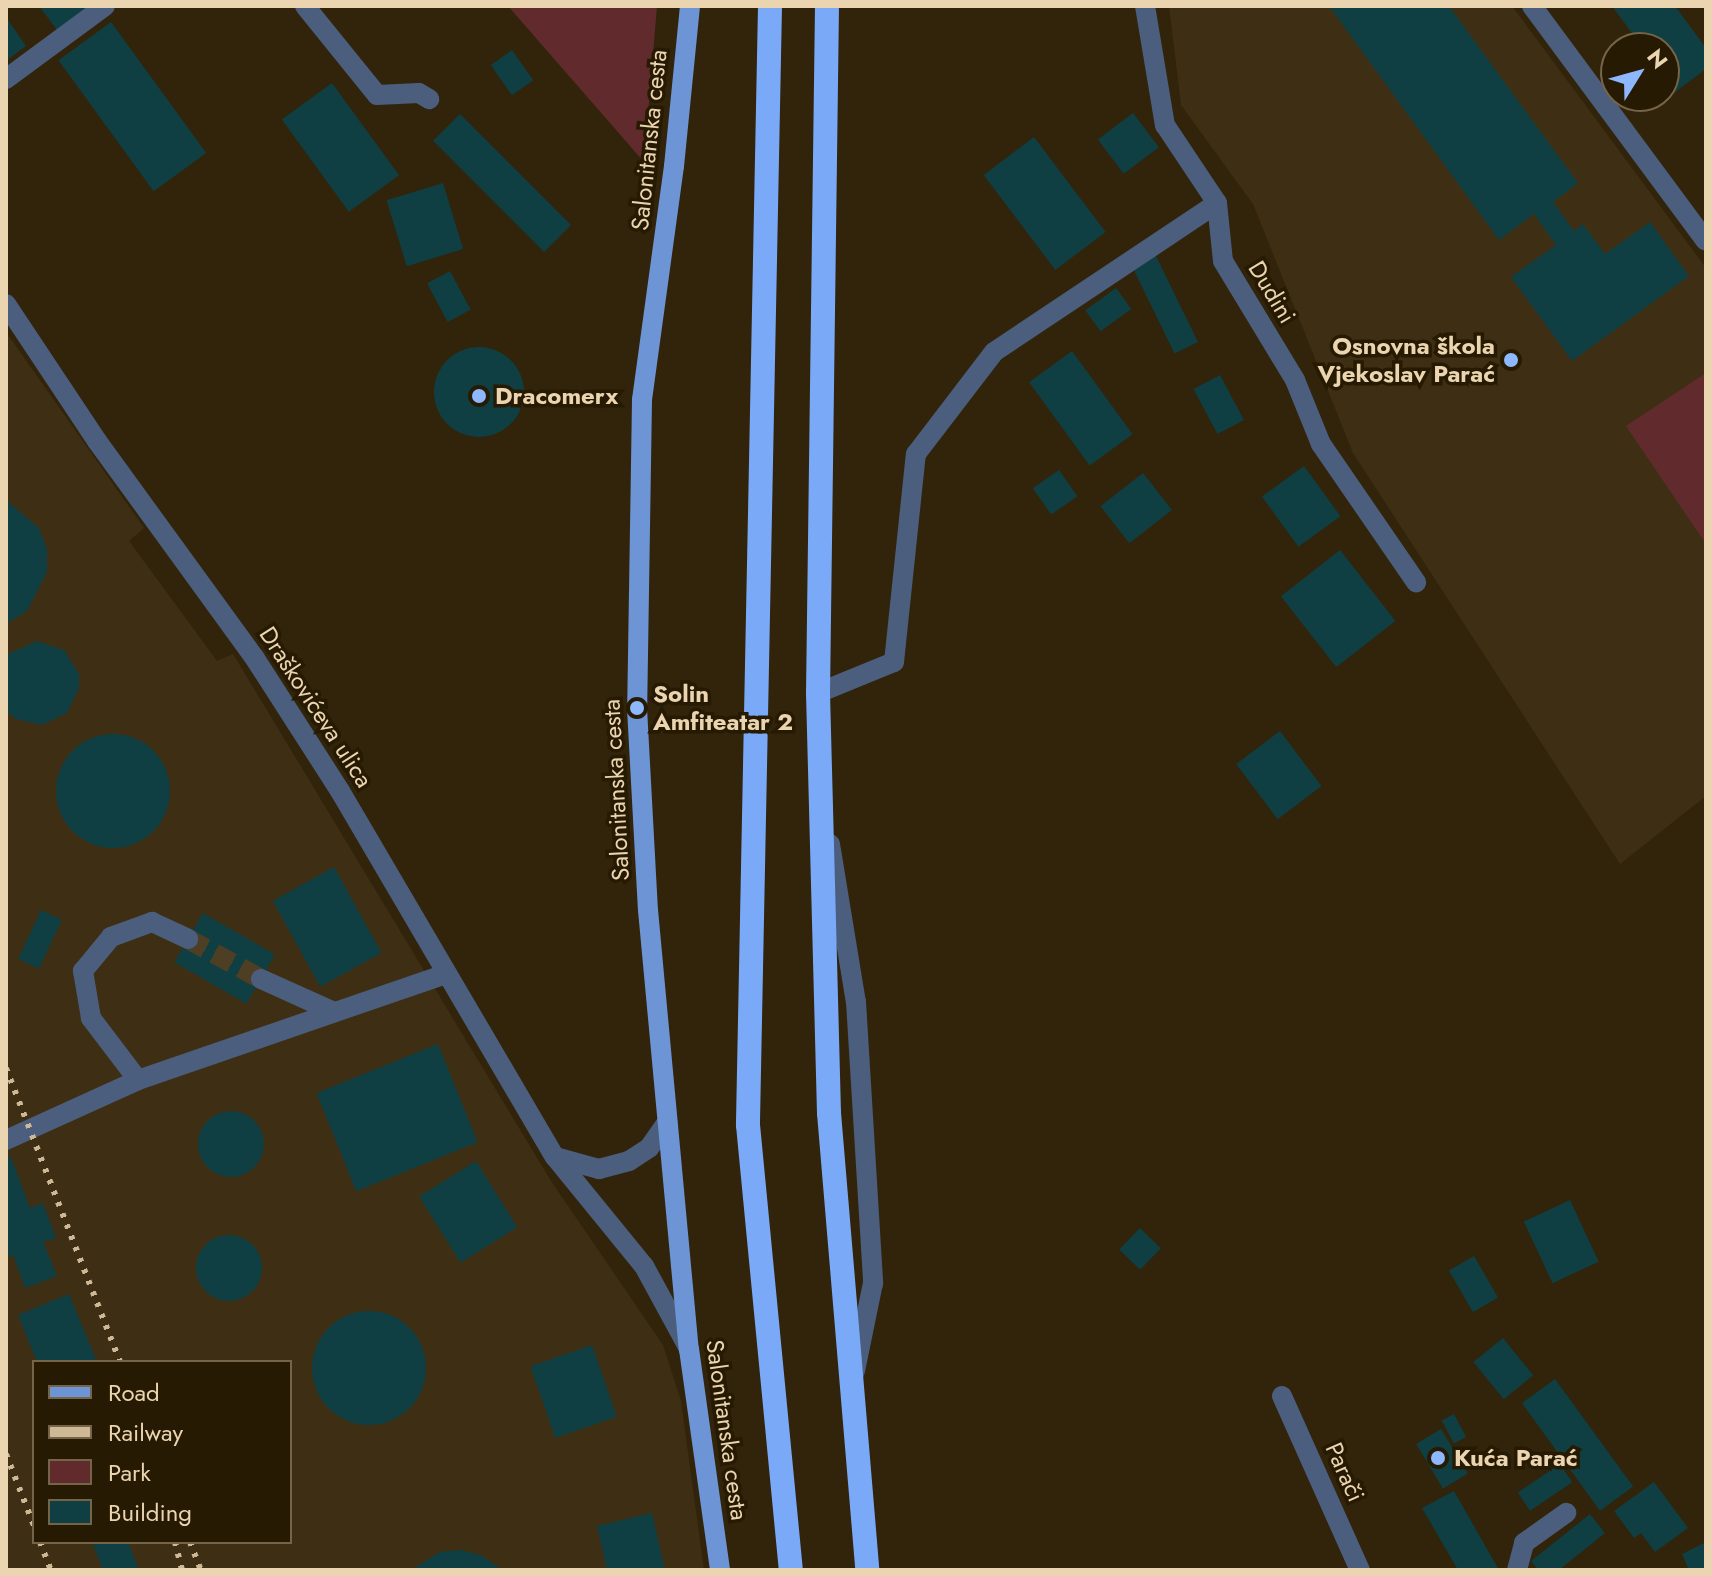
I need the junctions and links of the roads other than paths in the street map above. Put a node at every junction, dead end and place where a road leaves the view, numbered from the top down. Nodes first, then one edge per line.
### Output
1 (105, 6) edge
2 (305, 6) edge
3 (690, 6) edge
4 (770, 6) edge
5 (827, 6) edge
6 (1145, 6) edge
7 (1532, 6) edge
8 (6, 79) edge
9 (429, 99) dead end
10 (1217, 203) junction
11 (1706, 241) edge
12 (6, 304) edge
13 (1416, 582) dead end
14 (818, 693) junction
15 (820, 781) junction
16 (188, 939) tunnel mouth
17 (445, 974) junction
18 (261, 979) tunnel mouth
19 (334, 1012) junction
20 (138, 1080) junction
21 (667, 1122) junction
22 (6, 1140) edge
23 (555, 1157) junction
24 (689, 1349) junction
25 (1282, 1396) dead end
26 (850, 1399) junction
27 (1566, 1513) dead end
28 (720, 1570) edge
29 (791, 1570) edge
30 (867, 1570) edge
31 (1360, 1570) edge
32 (1517, 1570) edge

1 - 8 street
2 - 9 street
3 - 21 main road, Salonitanska cesta
4 - 29 highway
5 - 14 highway
6 - 10 street, Dudini
7 - 11 street
10 - 13 street, Dudini
10 - 14 street
12 - 17 street, Draškovićeva ulica
14 - 15 highway
15 - 26 highway
15 - 26 street
16 - 20 street
17 - 19 street
17 - 23 street, Draškovićeva ulica
18 - 19 street
19 - 20 street
20 - 22 street
21 - 23 street
21 - 24 main road, Salonitanska cesta
23 - 24 street, Draškovićeva ulica
24 - 28 main road, Salonitanska cesta
25 - 31 street, Parači
26 - 30 highway
27 - 32 street

